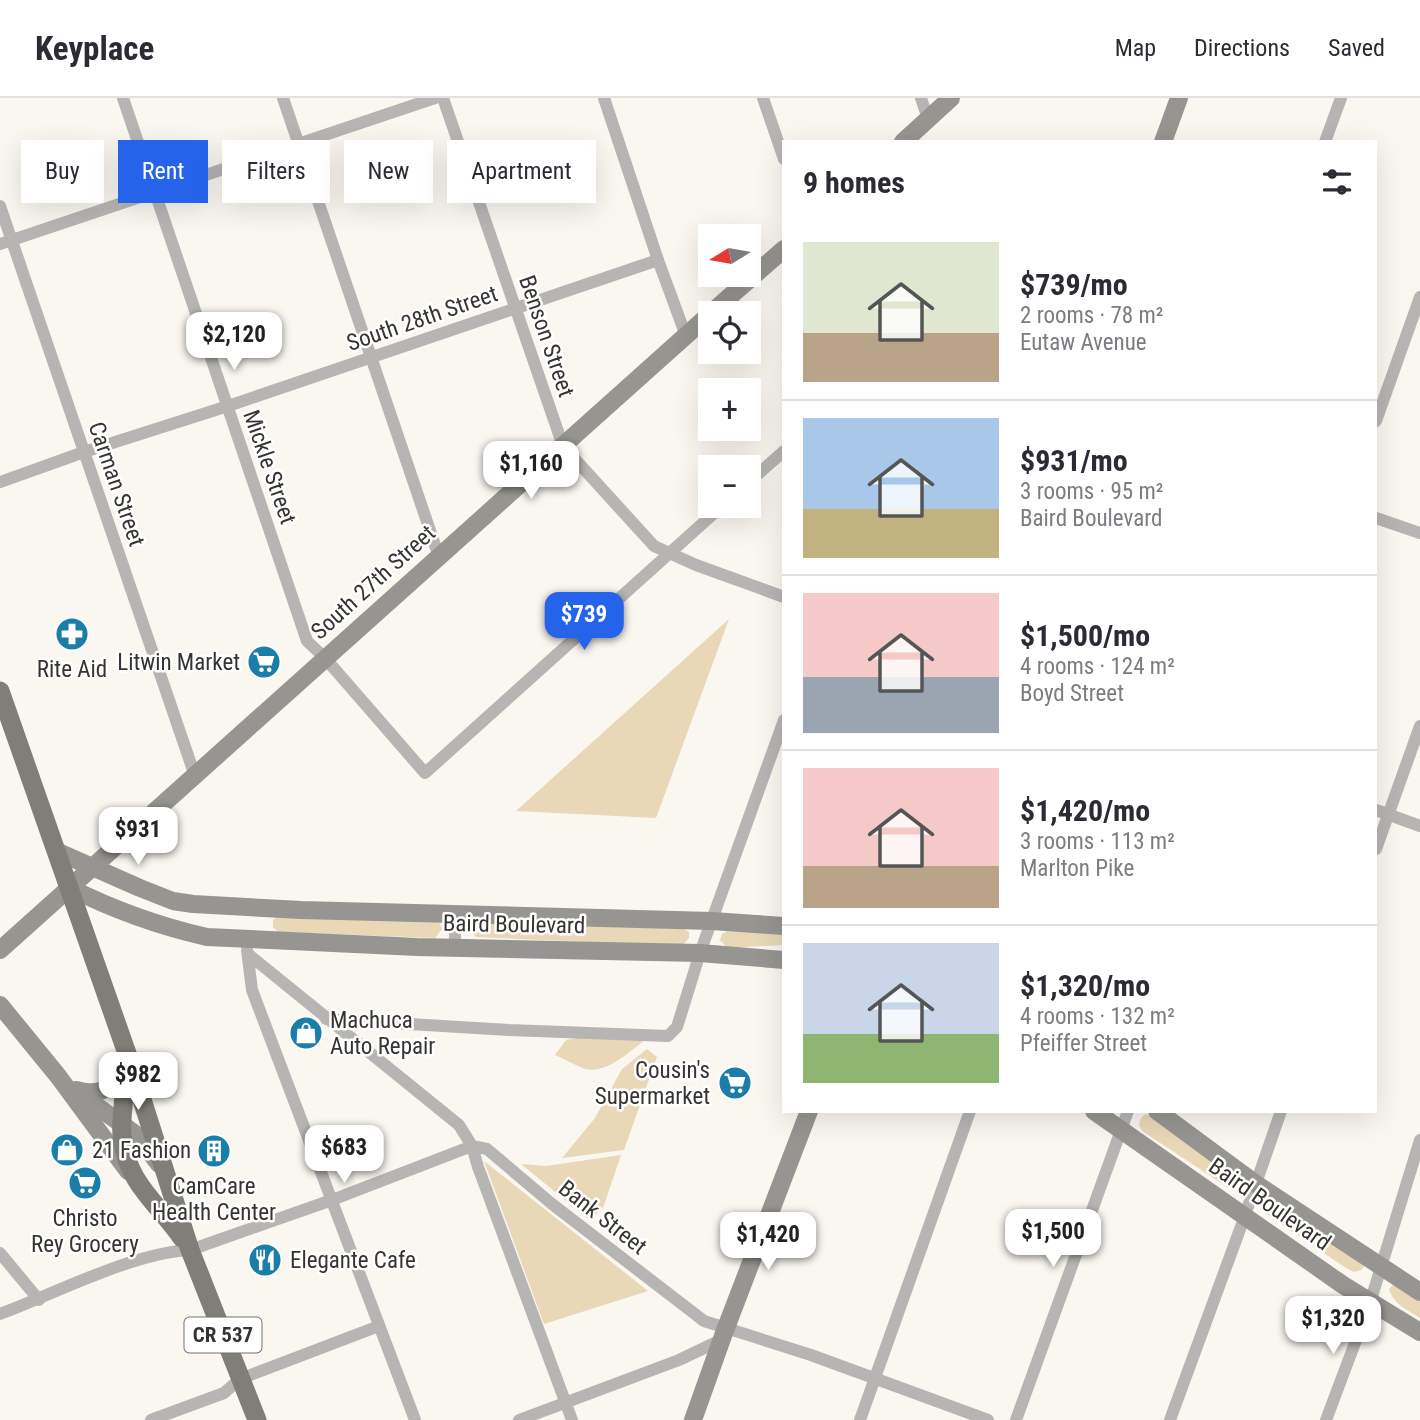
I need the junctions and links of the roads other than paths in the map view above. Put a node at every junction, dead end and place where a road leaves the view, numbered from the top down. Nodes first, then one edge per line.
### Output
1 (123, 98) edge
2 (283, 98) edge
3 (435, 98) edge
4 (443, 98) edge
5 (604, 98) edge
6 (763, 98) edge
7 (921, 98) edge
8 (951, 98) edge
9 (1179, 98) edge
10 (1340, 98) edge
11 (928, 119) junction
12 (138, 140) edge
13 (298, 140) edge
14 (311, 140) edge
15 (905, 140) edge
16 (1164, 140) edge
17 (1326, 140) edge
18 (782, 153) edge
19 (123, 203) edge
20 (160, 203) edge
21 (319, 203) edge
22 (0, 206) edge
23 (6, 242) edge
24 (782, 251) edge
25 (657, 260) junction
26 (1420, 297) edge
27 (726, 301) edge
28 (515, 309) junction
29 (698, 325) edge
30 (686, 336) junction
31 (372, 357) junction
32 (228, 406) junction
33 (1377, 418) edge
34 (563, 446) junction
35 (83, 452) junction
36 (782, 453) edge
37 (761, 471) edge
38 (0, 482) edge
39 (1377, 517) edge
40 (709, 518) edge
41 (1420, 533) edge
42 (669, 554) junction
43 (439, 557) junction
44 (782, 596) edge
45 (325, 658) junction
46 (0, 691) edge
47 (782, 726) edge
48 (1420, 726) edge
49 (195, 776) junction
50 (1377, 810) edge
51 (1389, 815) junction
52 (1420, 826) edge
53 (1377, 846) edge
54 (56, 851) junction
55 (90, 867) junction
56 (68, 887) junction
57 (245, 907) junction
58 (455, 914) junction
59 (712, 921) junction
60 (782, 926) edge
61 (243, 943) junction
62 (455, 947) junction
63 (0, 950) edge
64 (700, 953) junction
65 (782, 960) edge
66 (103, 988) junction
67 (0, 1005) edge
68 (326, 1019) junction
69 (123, 1064) junction
70 (58, 1076) junction
71 (75, 1090) junction
72 (808, 1113) edge
73 (969, 1113) edge
74 (1097, 1113) edge
75 (1127, 1113) edge
76 (1160, 1113) edge
77 (1280, 1113) edge
78 (122, 1125) junction
79 (1121, 1130) junction
80 (1420, 1140) edge
81 (472, 1146) junction
82 (132, 1175) junction
83 (1256, 1184) junction
84 (172, 1189) junction
85 (332, 1200) junction
86 (1245, 1216) junction
87 (190, 1250) junction
88 (0, 1253) edge
89 (1381, 1268) junction
90 (1420, 1292) edge
91 (39, 1300) junction
92 (1370, 1303) junction
93 (0, 1314) edge
94 (379, 1326) junction
95 (1420, 1332) edge
96 (724, 1334) junction
97 (240, 1378) junction
98 (875, 1378) junction
99 (565, 1403) junction
100 (151, 1420) edge
101 (257, 1420) edge
102 (415, 1420) edge
103 (519, 1420) edge
104 (572, 1420) edge
105 (693, 1420) edge
106 (860, 1420) edge
107 (988, 1420) edge
108 (1016, 1420) edge
109 (1170, 1420) edge
110 (1326, 1420) edge

1 - 12 street, Mickle Street
2 - 13 street
3 - 14 street
4 - 28 street, Benson Street
5 - 25 street
6 - 18 street
7 - 11 street
8 - 11 main road
9 - 16 main road
10 - 17 street
11 - 15 main road
19 - 23 street
20 - 32 street, Mickle Street
21 - 31 street
22 - 23 street, Carman Street
23 - 35 street, Carman Street
24 - 27 main road, South 27th Street
25 - 28 street, South 28th Street
25 - 30 street
26 - 33 street
28 - 31 street, South 28th Street
28 - 34 street, Benson Street
29 - 30 main road, South 27th Street
30 - 34 main road, South 27th Street
31 - 32 street, South 28th Street
31 - 43 street
32 - 35 street, South 28th Street
32 - 45 street, Mickle Street
34 - 42 street, Benson Street
34 - 43 main road, South 27th Street
35 - 38 street, South 28th Street
35 - 49 street, Carman Street
36 - 37 street
39 - 41 street
40 - 42 street
42 - 44 street, Benson Street
42 - 45 street, Mickle Street
43 - 45 main road, South 27th Street
45 - 49 main road, South 27th Street
46 - 54 main road, CR 537
47 - 59 street
48 - 51 street
49 - 55 main road, South 27th Street
50 - 51 street
51 - 52 street
51 - 53 street
54 - 55 main road, Baird Boulevard
54 - 56 main road, CR 537
55 - 56 main road, South 27th Street
55 - 57 main road, Baird Boulevard
56 - 61 main road, Baird Boulevard
56 - 63 main road, South 27th Street
56 - 66 main road, CR 537
57 - 58 main road, Baird Boulevard
57 - 61 main road
57 - 61 main road
58 - 59 main road, Baird Boulevard
58 - 62 street
59 - 60 main road, Baird Boulevard
59 - 64 street
61 - 62 main road, Baird Boulevard
61 - 68 street, Bank Street
61 - 85 street
62 - 64 main road, Baird Boulevard
64 - 65 main road, Baird Boulevard
64 - 68 street
66 - 69 main road, CR 537
66 - 84 main road, CR 537
67 - 70 main road
68 - 81 street, Bank Street
69 - 71 main road
69 - 78 main road, CR 537
70 - 71 main road
70 - 82 main road
71 - 78 main road
72 - 96 main road
73 - 98 street
74 - 79 main road, Baird Boulevard
75 - 79 street
76 - 83 main road, Baird Boulevard
77 - 83 street
78 - 82 main road, CR 537
78 - 84 main road
79 - 86 main road, Baird Boulevard
79 - 108 street
80 - 89 street
81 - 85 street
81 - 96 street, Bank Street
81 - 99 street
82 - 87 main road, CR 537
83 - 86 street
83 - 89 main road, Baird Boulevard
84 - 87 main road, CR 537
85 - 87 street
85 - 94 street
86 - 92 main road, Baird Boulevard
86 - 109 street
87 - 91 street
87 - 97 main road, CR 537
88 - 91 street
89 - 90 main road, Baird Boulevard
89 - 92 street
91 - 93 street
92 - 95 main road, Baird Boulevard
92 - 110 street
94 - 97 street
94 - 102 street
96 - 98 street, Bank Street
96 - 99 street
96 - 105 main road
97 - 100 street
97 - 101 main road, CR 537
98 - 106 street
98 - 107 street, Bank Street
99 - 103 street
99 - 104 street

